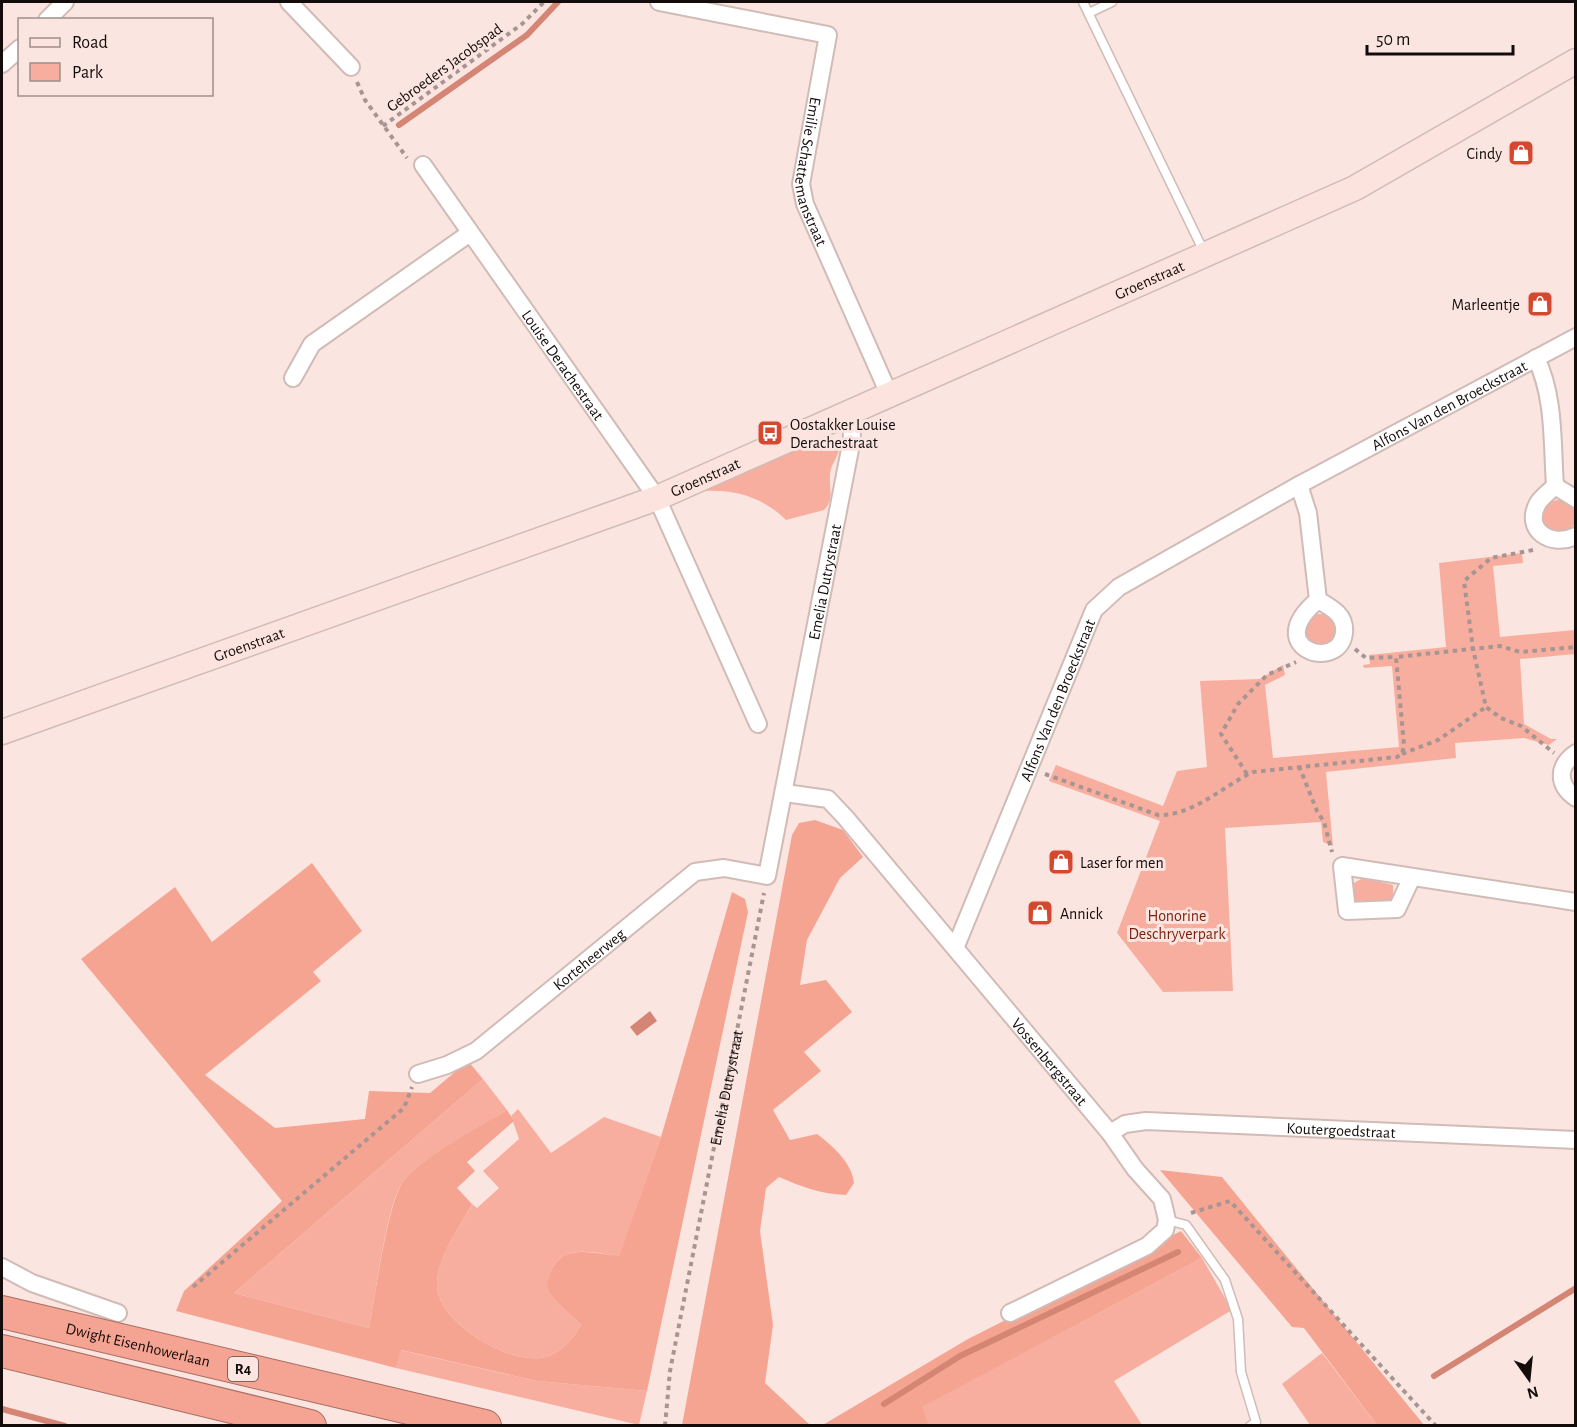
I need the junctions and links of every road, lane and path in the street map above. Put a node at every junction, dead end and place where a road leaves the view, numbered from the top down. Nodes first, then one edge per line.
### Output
1 (65, 2) edge
2 (289, 2) edge
3 (543, 2) edge
4 (659, 2) edge
5 (1083, 2) edge
6 (1112, 2) edge
7 (1089, 13) junction
8 (49, 18) edge
9 (18, 50) edge
10 (1575, 61) edge
11 (2, 64) edge
12 (351, 67) joint
13 (383, 126) junction
14 (423, 165) joint
15 (470, 233) junction
16 (1205, 254) junction
17 (1575, 336) edge
18 (1536, 358) junction
19 (293, 378) dead end
20 (889, 394) junction
21 (851, 411) junction
22 (1299, 485) junction
23 (1555, 486) junction
24 (657, 498) junction
25 (1575, 499) edge
26 (1575, 536) edge
27 (1549, 540) junction
28 (1318, 600) junction
29 (1343, 639) junction
30 (1575, 647) edge
31 (1307, 649) junction
32 (1473, 649) junction
33 (1396, 657) junction
34 (1486, 707) junction
35 (758, 724) dead end
36 (2, 732) edge
37 (1402, 754) junction
38 (1570, 758) edge
39 (1299, 766) junction
40 (1029, 768) junction
41 (1247, 774) junction
42 (785, 793) junction
43 (1575, 798) edge
44 (1342, 866) junction
45 (767, 876) junction
46 (1412, 877) junction
47 (1575, 902) edge
48 (956, 946) junction
49 (418, 1074) joint
50 (1110, 1132) junction
51 (1575, 1140) edge
52 (1167, 1220) junction
53 (2, 1267) edge
54 (193, 1287) dead end
55 (2, 1312) edge
56 (118, 1313) dead end
57 (1010, 1313) dead end
58 (2, 1351) edge
59 (310, 1425) edge
60 (484, 1425) edge
61 (665, 1425) edge
62 (1250, 1425) edge
63 (1436, 1425) edge

1 - 8 street
2 - 12 street
3 - 13 path, Gebroeders Jacobspad
4 - 20 street, Emilie Schattemanstraat
5 - 7 lane
6 - 7 lane
7 - 16 lane
9 - 11 street
10 - 16 street, Groenstraat
12 - 13 path, Gebroeders Jacobspad
13 - 14 path, Gebroeders Jacobspad
14 - 15 street, Louise Derachestraat
15 - 19 street
15 - 24 street, Louise Derachestraat
16 - 20 street, Groenstraat
17 - 18 street, Alfons Van den Broeckstraat
18 - 22 street, Alfons Van den Broeckstraat
18 - 23 street, Alfons Van den Broeckstraat
20 - 21 street, Groenstraat
21 - 24 street, Groenstraat
21 - 42 street, Emelia Dutrystraat
22 - 28 street
22 - 40 street, Alfons Van den Broeckstraat
23 - 25 street
23 - 27 street
24 - 35 street
24 - 36 street, Groenstraat
26 - 27 street
27 - 32 path
28 - 29 street
28 - 31 street
29 - 31 street
29 - 33 path
30 - 32 path
31 - 41 path
32 - 33 path
32 - 34 path
33 - 37 path
34 - 37 path
34 - 38 path
37 - 39 path
38 - 43 street
39 - 41 path
39 - 44 path
40 - 41 path
40 - 48 street, Alfons Van den Broeckstraat
42 - 45 street, Emelia Dutrystraat
42 - 48 street, Vossenbergstraat
44 - 46 street
44 - 46 street
45 - 49 street, Korteheerweg
45 - 61 path, Emelia Dutrystraat
46 - 47 street
48 - 50 street, Vossenbergstraat
49 - 54 path
50 - 51 street, Koutergoedstraat
50 - 52 street, Vossenbergstraat
52 - 57 street
52 - 62 lane
52 - 63 path
53 - 56 street
55 - 60 highway, Dwight Eisenhowerlaan / R4
58 - 59 highway

